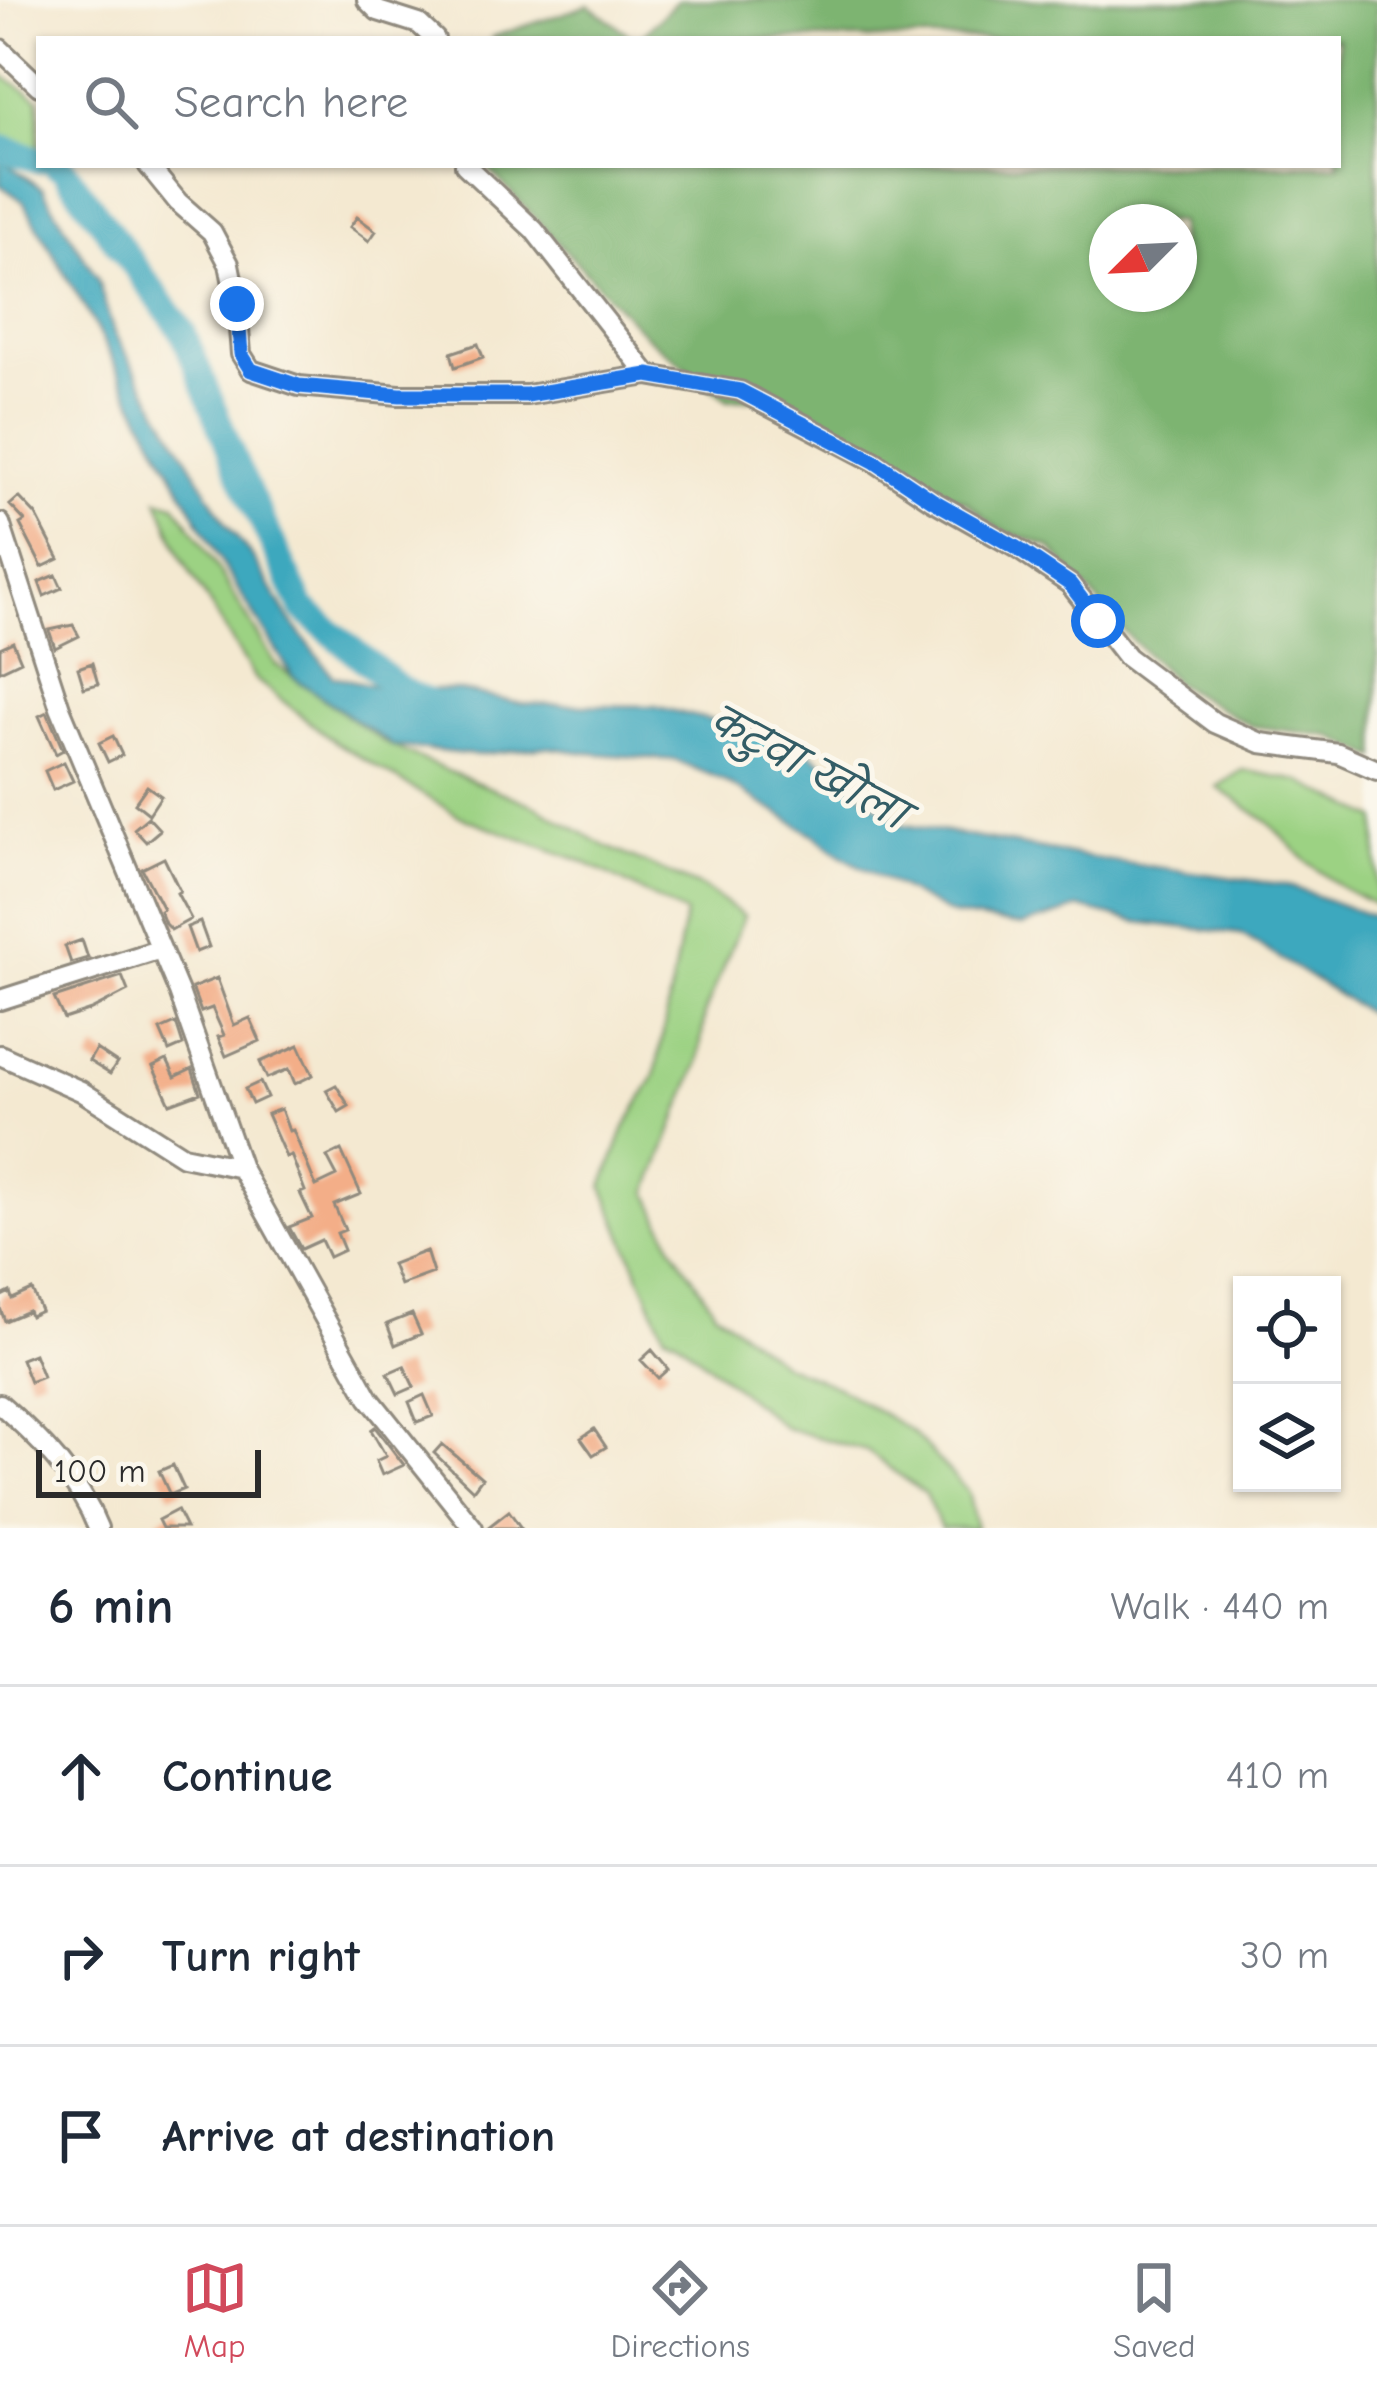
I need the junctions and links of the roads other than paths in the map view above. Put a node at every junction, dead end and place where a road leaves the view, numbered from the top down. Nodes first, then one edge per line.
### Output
1 (367, 0) edge
2 (432, 36) edge
3 (0, 49) edge
4 (36, 83) edge
5 (150, 168) edge
6 (468, 168) edge
7 (648, 375) junction
8 (0, 523) edge
9 (1377, 770) edge
10 (161, 949) junction
11 (0, 1000) edge
12 (0, 1055) edge
13 (241, 1168) junction
14 (0, 1404) edge
15 (98, 1528) edge
16 (473, 1528) edge

1 - 2 street
3 - 4 street
5 - 7 street
6 - 7 street
7 - 9 street
8 - 10 street
10 - 11 street
10 - 13 street
12 - 13 street
13 - 16 street
14 - 15 street

